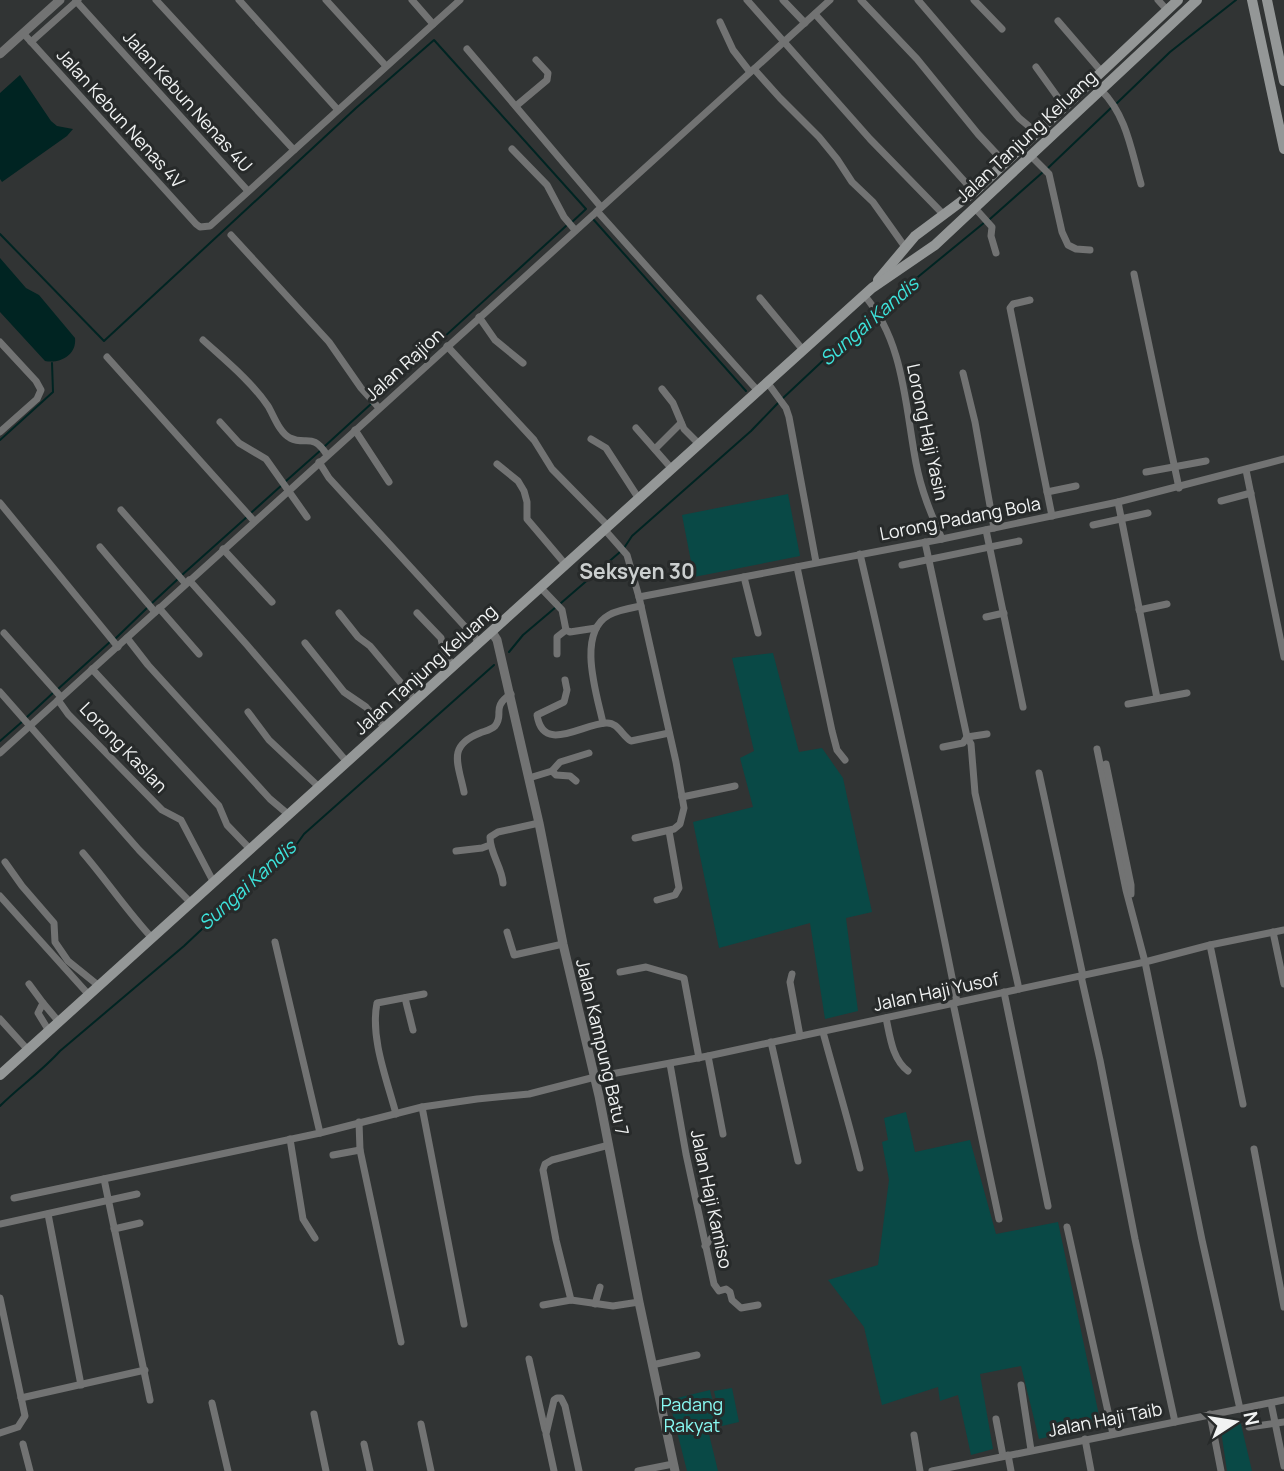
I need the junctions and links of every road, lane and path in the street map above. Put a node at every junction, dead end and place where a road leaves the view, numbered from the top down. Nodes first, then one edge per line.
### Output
1 (60, 0) edge
2 (156, 0) edge
3 (239, 0) edge
4 (326, 0) edge
5 (412, 0) edge
6 (460, 0) edge
7 (747, 0) edge
8 (785, 0) edge
9 (830, 0) edge
10 (861, 0) edge
11 (918, 0) edge
12 (974, 0) edge
13 (1158, 0) edge
14 (1178, 0) edge
15 (1197, 0) edge
16 (1246, 0) edge
17 (1266, 0) edge
18 (77, 1) edge
19 (1254, 5) edge
20 (1167, 10) junction
21 (815, 14) junction
22 (1058, 21) dead end
23 (720, 22) dead end
24 (805, 23) junction
25 (433, 24) junction
26 (1002, 29) dead end
27 (23, 33) junction
28 (779, 38) junction
29 (31, 42) junction
30 (467, 48) dead end
31 (0, 54) edge
32 (536, 60) dead end
33 (386, 66) junction
34 (1036, 67) dead end
35 (752, 70) junction
36 (1101, 71) junction
37 (1284, 81) edge
38 (1105, 94) junction
39 (516, 106) junction
40 (1064, 106) junction
41 (338, 110) junction
42 (1037, 133) junction
43 (512, 149) dead end
44 (1284, 149) edge
45 (294, 150) junction
46 (1033, 158) junction
47 (1005, 163) junction
48 (1140, 184) dead end
49 (248, 191) junction
50 (974, 192) junction
51 (595, 211) junction
52 (978, 211) junction
53 (944, 215) junction
54 (955, 226) junction
55 (574, 229) junction
56 (231, 235) dead end
57 (905, 247) junction
58 (1090, 250) dead end
59 (996, 253) dead end
60 (1134, 274) dead end
61 (868, 291) junction
62 (760, 298) dead end
63 (1030, 300) dead end
64 (479, 317) junction
65 (203, 340) dead end
66 (0, 341) edge
67 (448, 347) junction
68 (803, 350) junction
69 (107, 357) dead end
70 (523, 363) dead end
71 (963, 373) dead end
72 (767, 382) junction
73 (662, 389) dead end
74 (758, 391) junction
75 (378, 406) junction
76 (220, 422) dead end
77 (681, 423) junction
78 (636, 428) dead end
79 (355, 430) junction
80 (0, 432) edge
81 (591, 439) dead end
82 (699, 444) junction
83 (655, 449) junction
84 (327, 454) junction
85 (1284, 459) edge
86 (1206, 461) dead end
87 (497, 464) dead end
88 (322, 466) junction
89 (1175, 467) junction
90 (672, 469) junction
91 (1246, 470) junction
92 (1146, 472) dead end
93 (389, 482) dead end
94 (1076, 486) dead end
95 (288, 487) junction
96 (1179, 488) junction
97 (1047, 492) junction
98 (1251, 493) junction
99 (639, 499) junction
100 (1221, 501) dead end
101 (1118, 502) junction
102 (0, 503) edge
103 (121, 510) dead end
104 (1148, 513) dead end
105 (1052, 516) junction
106 (250, 517) junction
107 (307, 517) dead end
108 (1121, 519) junction
109 (1093, 525) dead end
110 (607, 528) junction
111 (990, 529) junction
112 (942, 539) junction
113 (1019, 541) dead end
114 (925, 542) junction
115 (100, 547) dead end
116 (990, 547) junction
117 (226, 553) junction
118 (860, 554) junction
119 (929, 560) junction
120 (817, 562) junction
121 (566, 565) junction
122 (902, 565) dead end
123 (797, 567) junction
124 (744, 577) junction
125 (183, 580) junction
126 (541, 588) junction
127 (639, 597) junction
128 (272, 602) dead end
129 (1167, 604) dead end
130 (641, 606) junction
131 (157, 610) junction
132 (1139, 610) junction
133 (339, 613) dead end
134 (417, 613) dead end
135 (1004, 613) junction
136 (986, 617) dead end
137 (596, 628) junction
138 (566, 630) junction
139 (492, 632) junction
140 (758, 633) dead end
141 (4, 634) dead end
142 (127, 638) junction
143 (115, 642) junction
144 (304, 643) dead end
145 (480, 643) junction
146 (199, 654) dead end
147 (557, 654) dead end
148 (1284, 657) edge
149 (454, 666) junction
150 (95, 671) junction
151 (565, 680) dead end
152 (0, 692) edge
153 (1187, 693) dead end
154 (510, 694) junction
155 (58, 696) junction
156 (1157, 698) junction
157 (416, 701) junction
158 (1128, 704) dead end
159 (1023, 707) dead end
160 (248, 712) dead end
161 (603, 723) junction
162 (382, 725) junction
163 (30, 726) junction
164 (669, 733) junction
165 (987, 734) dead end
166 (967, 737) junction
167 (943, 747) dead end
168 (1097, 749) dead end
169 (0, 753) edge
170 (589, 753) dead end
171 (845, 760) dead end
172 (347, 762) junction
173 (1106, 764) dead end
174 (552, 771) junction
175 (1039, 774) dead end
176 (529, 778) junction
177 (576, 781) dead end
178 (735, 786) dead end
179 (319, 788) junction
180 (464, 792) dead end
181 (682, 797) junction
182 (289, 815) junction
183 (539, 823) junction
184 (669, 831) junction
185 (635, 838) dead end
186 (490, 845) junction
187 (247, 846) junction
188 (456, 851) dead end
189 (83, 853) dead end
190 (5, 862) dead end
191 (211, 877) junction
192 (503, 883) dead end
193 (0, 896) edge
194 (186, 899) junction
195 (657, 900) dead end
196 (1131, 900) junction
197 (1284, 930) edge
198 (507, 932) dead end
199 (1273, 932) junction
200 (152, 938) junction
201 (275, 942) dead end
202 (563, 944) junction
203 (1210, 945) junction
204 (1145, 962) junction
205 (620, 972) dead end
206 (792, 974) dead end
207 (1082, 976) junction
208 (29, 984) dead end
209 (1284, 984) edge
210 (99, 986) junction
211 (1019, 989) junction
212 (85, 990) junction
213 (1004, 992) junction
214 (424, 994) dead end
215 (405, 998) junction
216 (43, 1003) junction
217 (955, 1003) junction
218 (886, 1018) junction
219 (0, 1019) edge
220 (59, 1022) junction
221 (412, 1030) dead end
222 (49, 1031) junction
223 (823, 1032) junction
224 (800, 1036) junction
225 (771, 1042) junction
226 (27, 1048) junction
227 (708, 1056) junction
228 (699, 1058) junction
229 (670, 1064) junction
230 (908, 1070) dead end
231 (0, 1075) edge
232 (594, 1077) junction
233 (1243, 1104) dead end
234 (422, 1107) junction
235 (396, 1114) junction
236 (359, 1122) junction
237 (320, 1133) junction
238 (723, 1134) dead end
239 (290, 1139) junction
240 (609, 1145) junction
241 (1254, 1149) dead end
242 (360, 1150) junction
243 (333, 1155) dead end
244 (798, 1161) dead end
245 (860, 1168) dead end
246 (104, 1179) junction
247 (137, 1194) dead end
248 (14, 1198) dead end
249 (108, 1200) junction
250 (1048, 1206) dead end
251 (48, 1214) junction
252 (999, 1219) dead end
253 (140, 1223) dead end
254 (0, 1224) edge
255 (1067, 1227) dead end
256 (114, 1229) junction
257 (715, 1234) dead end
258 (315, 1238) dead end
259 (705, 1246) junction
260 (600, 1287) dead end
261 (0, 1298) edge
262 (571, 1300) junction
263 (639, 1302) junction
264 (595, 1304) junction
265 (544, 1305) dead end
266 (758, 1305) dead end
267 (1284, 1307) edge
268 (464, 1324) dead end
269 (401, 1342) dead end
270 (696, 1355) dead end
271 (529, 1359) dead end
272 (652, 1365) junction
273 (145, 1370) junction
274 (82, 1385) junction
275 (1021, 1385) dead end
276 (22, 1398) junction
277 (1284, 1399) edge
278 (150, 1400) dead end
279 (1271, 1402) junction
280 (212, 1403) dead end
281 (1240, 1409) junction
282 (314, 1414) dead end
283 (1210, 1415) junction
284 (996, 1419) dead end
285 (1175, 1422) junction
286 (1284, 1422) edge
287 (421, 1424) dead end
288 (1275, 1424) junction
289 (1250, 1427) dead end
290 (0, 1433) edge
291 (546, 1434) junction
292 (1113, 1434) junction
293 (914, 1435) dead end
294 (1085, 1439) junction
295 (23, 1444) dead end
296 (364, 1444) dead end
297 (1031, 1450) junction
298 (1006, 1455) junction
299 (1284, 1466) edge
300 (674, 1468) edge
301 (30, 1471) edge
302 (228, 1471) edge
303 (326, 1471) edge
304 (370, 1471) edge
305 (431, 1471) edge
306 (554, 1471) edge
307 (579, 1471) edge
308 (638, 1471) edge
309 (920, 1471) edge
310 (932, 1471) edge
311 (1010, 1471) edge
312 (1091, 1471) edge
313 (1221, 1471) edge

1 - 27 street
2 - 45 street
3 - 41 street
4 - 33 street
5 - 25 street
6 - 25 street
7 - 28 street
8 - 24 street
9 - 21 street, Jalan Rajion
10 - 47 street
11 - 42 street
12 - 26 street
13 - 20 street
14 - 20 main road, Jalan Tanjung Keluang
15 - 38 main road, Jalan Tanjung Keluang
16 - 19 main road
17 - 37 main road
18 - 29 street
18 - 49 street, Jalan Kebun Nenas 4U
19 - 44 main road
20 - 36 main road, Jalan Tanjung Keluang
21 - 24 street, Jalan Rajion
21 - 50 street
22 - 36 street
23 - 35 street
24 - 28 street, Jalan Rajion
25 - 33 street
27 - 29 street, Jalan Kebun Nenas 4V
27 - 31 street
28 - 35 street, Jalan Rajion
28 - 53 street
29 - 49 street, Jalan Kebun Nenas 4V
30 - 39 street
32 - 39 street
33 - 41 street
34 - 40 street
35 - 51 street, Jalan Rajion
35 - 57 street
36 - 40 main road, Jalan Tanjung Keluang
38 - 46 main road, Jalan Tanjung Keluang
38 - 48 street
39 - 51 street
40 - 42 main road, Jalan Tanjung Keluang
41 - 45 street
42 - 47 main road, Jalan Tanjung Keluang
43 - 55 street
45 - 49 street
46 - 52 main road, Jalan Tanjung Keluang
46 - 58 street
47 - 50 main road, Jalan Tanjung Keluang
50 - 53 main road, Jalan Tanjung Keluang
51 - 55 street, Jalan Rajion
51 - 74 street
52 - 54 main road, Jalan Tanjung Keluang
52 - 59 street
53 - 54 main road
53 - 57 main road, Jalan Tanjung Keluang
54 - 61 main road, Jalan Tanjung Keluang
55 - 64 street, Jalan Rajion
56 - 75 street
57 - 61 main road, Jalan Tanjung Keluang
60 - 89 street
61 - 68 main road, Jalan Tanjung Keluang
61 - 112 street, Lorong Haji Yasin
62 - 68 street
63 - 97 street
64 - 67 street, Jalan Rajion
64 - 70 street
65 - 84 street
66 - 80 street
67 - 75 street, Jalan Rajion
67 - 110 street
68 - 72 main road, Jalan Tanjung Keluang
69 - 106 street
71 - 111 street
72 - 74 main road, Jalan Tanjung Keluang
72 - 120 street
73 - 77 street
74 - 82 main road, Jalan Tanjung Keluang
75 - 79 street, Jalan Rajion
76 - 95 street
77 - 82 street
77 - 83 street
78 - 83 street
79 - 84 street, Jalan Rajion
79 - 93 street
81 - 99 street
82 - 90 main road, Jalan Tanjung Keluang
83 - 90 street
84 - 88 street, Jalan Rajion
85 - 91 street, Lorong Padang Bola
86 - 89 street
87 - 121 street
88 - 95 street, Jalan Rajion
88 - 145 street
89 - 92 street
89 - 96 street
90 - 99 main road, Jalan Tanjung Keluang
91 - 96 street, Lorong Padang Bola
91 - 98 street
94 - 97 street
95 - 106 street, Jalan Rajion
95 - 107 street
96 - 101 street, Lorong Padang Bola
97 - 105 street
98 - 100 street
98 - 148 street
99 - 110 main road, Jalan Tanjung Keluang
101 - 105 street, Lorong Padang Bola
101 - 108 street
102 - 143 street
103 - 125 street
104 - 108 street
105 - 111 street, Lorong Padang Bola
106 - 117 street, Jalan Rajion
108 - 109 street
108 - 132 street
110 - 121 main road, Jalan Tanjung Keluang
110 - 127 street
111 - 112 street, Lorong Padang Bola
111 - 116 street
112 - 114 street, Lorong Padang Bola
113 - 116 street
114 - 118 street, Lorong Padang Bola
114 - 119 street
115 - 131 street
116 - 119 street
116 - 135 street
117 - 125 street, Jalan Rajion
117 - 128 street
118 - 120 street, Lorong Padang Bola
118 - 217 street
119 - 122 street
119 - 166 street
120 - 123 street, Lorong Padang Bola
121 - 126 main road, Jalan Tanjung Keluang
123 - 124 street, Lorong Padang Bola
123 - 171 street
124 - 127 street, Lorong Padang Bola
124 - 140 street
125 - 131 street, Jalan Rajion
125 - 172 street
126 - 138 street
126 - 139 main road, Jalan Tanjung Keluang
127 - 130 street
129 - 132 street
130 - 137 street
130 - 164 street
131 - 142 street, Jalan Rajion
131 - 146 street
132 - 156 street
133 - 157 street
134 - 149 street
135 - 136 street
135 - 159 street
137 - 138 street
137 - 161 street
138 - 147 street
139 - 145 main road, Jalan Tanjung Keluang
139 - 154 street, Jalan Kampung Batu 7
141 - 155 street, Lorong Kaslan
142 - 143 street, Jalan Rajion
142 - 182 street
143 - 150 street, Jalan Rajion
144 - 162 street
145 - 149 main road, Jalan Tanjung Keluang
149 - 157 main road, Jalan Tanjung Keluang
150 - 155 street, Jalan Rajion
150 - 187 street
151 - 161 street
152 - 163 street
153 - 156 street
154 - 176 street, Jalan Kampung Batu 7
154 - 180 street
155 - 163 street, Jalan Rajion
155 - 191 street, Lorong Kaslan
156 - 158 street
157 - 162 main road, Jalan Tanjung Keluang
160 - 179 street
161 - 164 street
162 - 172 main road, Jalan Tanjung Keluang
163 - 169 street, Jalan Rajion
163 - 194 street
164 - 181 street
165 - 166 street
166 - 167 street
166 - 211 street
168 - 196 street
170 - 174 street
172 - 179 main road, Jalan Tanjung Keluang
173 - 196 street
174 - 176 street
174 - 177 street
175 - 207 street
176 - 183 street, Jalan Kampung Batu 7
178 - 181 street
179 - 182 main road, Jalan Tanjung Keluang
181 - 184 street
182 - 187 main road, Jalan Tanjung Keluang
183 - 186 street
183 - 202 street, Jalan Kampung Batu 7
184 - 185 street
184 - 195 street
186 - 188 street
186 - 192 street
187 - 191 main road, Jalan Tanjung Keluang
189 - 200 street
190 - 210 street
191 - 194 main road, Jalan Tanjung Keluang
193 - 212 street
194 - 200 main road, Jalan Tanjung Keluang
196 - 204 street
197 - 199 street, Jalan Haji Yusof
198 - 202 street
199 - 203 street, Jalan Haji Yusof
199 - 209 street
200 - 210 main road, Jalan Tanjung Keluang
201 - 237 street
202 - 232 street, Jalan Kampung Batu 7
203 - 204 street, Jalan Haji Yusof
203 - 233 street
204 - 207 street, Jalan Haji Yusof
204 - 281 street
205 - 228 street
206 - 224 street
207 - 211 street, Jalan Haji Yusof
207 - 285 street
208 - 216 street
210 - 212 main road, Jalan Tanjung Keluang
211 - 213 street, Jalan Haji Yusof
212 - 220 main road, Jalan Tanjung Keluang
213 - 217 street, Jalan Haji Yusof
213 - 250 street
214 - 215 street
215 - 221 street
215 - 235 street
216 - 220 street
216 - 222 street
217 - 218 street, Jalan Haji Yusof
217 - 252 street
218 - 223 street, Jalan Haji Yusof
218 - 230 street
219 - 226 street
220 - 222 main road, Jalan Tanjung Keluang
222 - 226 main road, Jalan Tanjung Keluang
223 - 224 street, Jalan Haji Yusof
223 - 245 street
224 - 225 street, Jalan Haji Yusof
225 - 227 street, Jalan Haji Yusof
225 - 244 street
226 - 231 main road, Jalan Tanjung Keluang
227 - 228 street, Jalan Haji Yusof
227 - 238 street
228 - 229 street, Jalan Haji Yusof
229 - 232 street, Jalan Haji Yusof
229 - 259 street, Jalan Haji Kamiso
232 - 234 street, Jalan Haji Yusof
232 - 240 street, Jalan Kampung Batu 7
234 - 235 street, Jalan Haji Yusof
234 - 268 street
235 - 236 street, Jalan Haji Yusof
236 - 237 street, Jalan Haji Yusof
236 - 242 street
237 - 239 street, Jalan Haji Yusof
239 - 246 street, Jalan Haji Yusof
239 - 258 street
240 - 262 street
240 - 263 street, Jalan Kampung Batu 7
241 - 267 street
242 - 243 street
242 - 269 street
246 - 248 street, Jalan Haji Yusof
246 - 249 street
247 - 249 street
249 - 251 street
249 - 256 street
251 - 254 street
251 - 274 street
253 - 256 street
255 - 292 street
256 - 273 street
257 - 259 street
259 - 266 street, Jalan Haji Kamiso
260 - 264 street
261 - 276 street
262 - 264 street
262 - 265 street
263 - 264 street
263 - 272 street, Jalan Kampung Batu 7
270 - 272 street
271 - 291 street
272 - 300 street, Jalan Kampung Batu 7
273 - 274 street
273 - 278 street
274 - 276 street
275 - 297 street
276 - 290 street
277 - 279 street, Jalan Haji Taib
279 - 281 street, Jalan Haji Taib
279 - 288 street
280 - 302 street
281 - 283 street, Jalan Haji Taib
282 - 303 street
283 - 285 street, Jalan Haji Taib
283 - 313 street
284 - 298 street
285 - 292 street, Jalan Haji Taib
286 - 288 street
287 - 305 street
288 - 289 street
288 - 299 street
291 - 306 street
291 - 307 street
292 - 294 street, Jalan Haji Taib
293 - 309 street
294 - 297 street, Jalan Haji Taib
294 - 312 street
295 - 301 street
296 - 304 street
297 - 298 street, Jalan Haji Taib
298 - 310 street, Jalan Haji Taib
298 - 311 street
300 - 308 street

